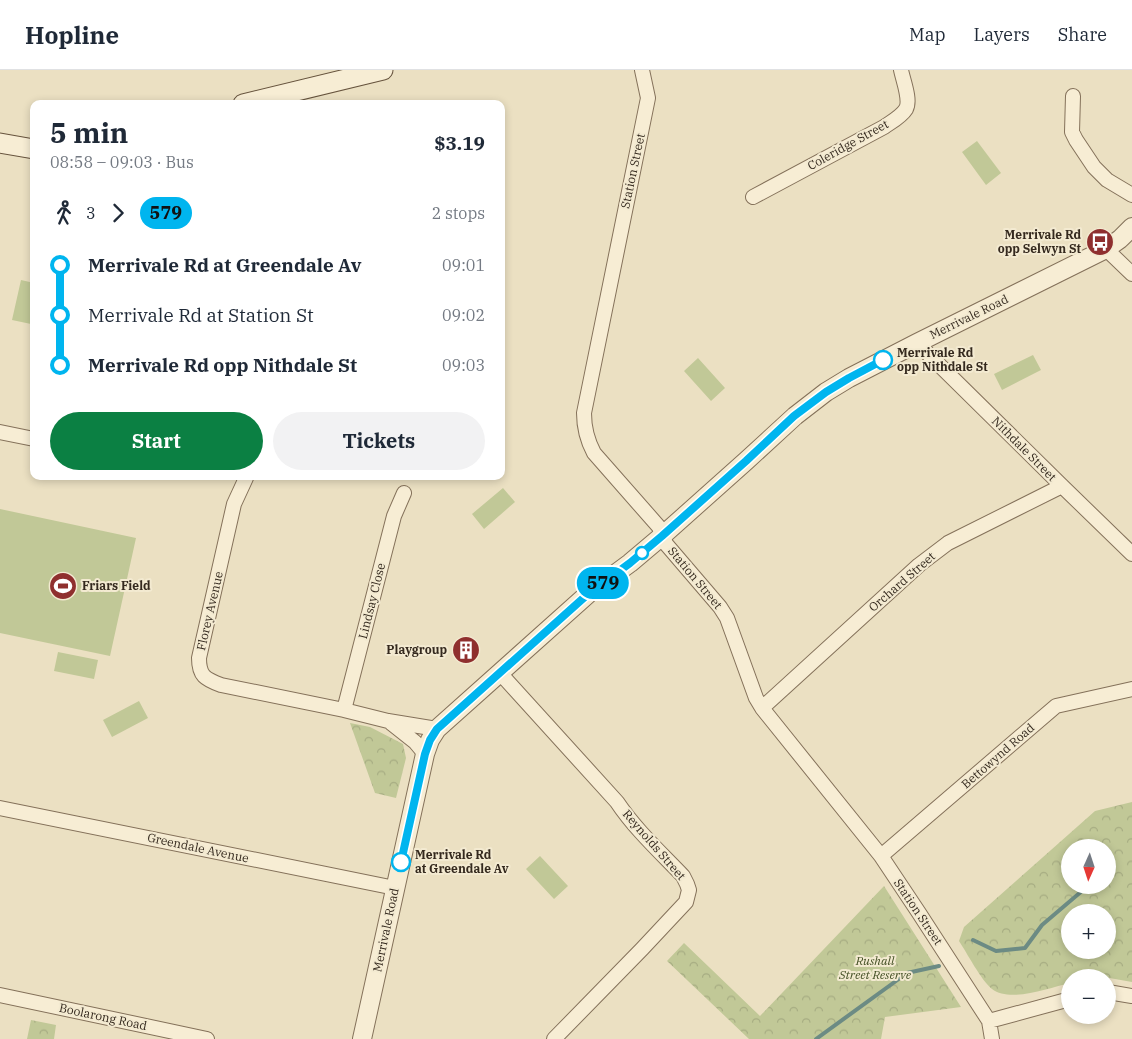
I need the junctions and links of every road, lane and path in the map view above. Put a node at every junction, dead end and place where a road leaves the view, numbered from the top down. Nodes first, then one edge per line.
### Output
1 (383, 70) edge
2 (642, 70) edge
3 (900, 70) edge
4 (1073, 96) dead end
5 (259, 100) edge
6 (0, 142) edge
7 (30, 148) edge
8 (1132, 195) edge
9 (753, 196) dead end
10 (1132, 227) edge
11 (1106, 249) junction
12 (1132, 274) edge
13 (917, 342) junction
14 (0, 432) edge
15 (30, 438) edge
16 (245, 480) edge
17 (1062, 486) junction
18 (404, 493) dead end
19 (662, 536) junction
20 (1132, 554) edge
21 (500, 673) junction
22 (1132, 689) edge
23 (762, 708) junction
24 (344, 710) junction
25 (388, 721) junction
26 (437, 729) junction
27 (425, 754) junction
28 (0, 808) edge
29 (881, 856) junction
30 (395, 888) junction
31 (1116, 993) edge
32 (0, 995) edge
33 (1132, 996) edge
34 (1061, 1001) edge
35 (989, 1021) junction
36 (206, 1039) edge
37 (362, 1039) edge
38 (554, 1039) edge
39 (992, 1039) edge

1 - 5 main road
2 - 19 street, Station Street
3 - 9 street, Coleridge Street
4 - 8 street
6 - 7 main road
10 - 11 street, Merrivale Road
11 - 12 street
11 - 13 street, Merrivale Road
13 - 17 street, Nithdale Street
13 - 19 street, Merrivale Road
14 - 15 street
16 - 24 street, Florey Avenue
17 - 20 street, Nithdale Street
17 - 23 street, Orchard Street
18 - 24 street, Lindsay Close
19 - 21 street, Merrivale Road
19 - 23 street, Station Street
21 - 26 street, Merrivale Road
21 - 38 street, Reynolds Street
22 - 29 street, Bettowynd Road
23 - 29 street, Station Street
24 - 25 street, Florey Avenue
25 - 26 street, Florey Avenue
25 - 27 street, Florey Avenue
26 - 27 street, Merrivale Road
27 - 30 street, Merrivale Road
28 - 30 street, Greendale Avenue
29 - 35 street, Station Street
30 - 37 street, Merrivale Road
31 - 33 street
32 - 36 street, Boolarong Road
34 - 35 street
35 - 39 street, Station Street

